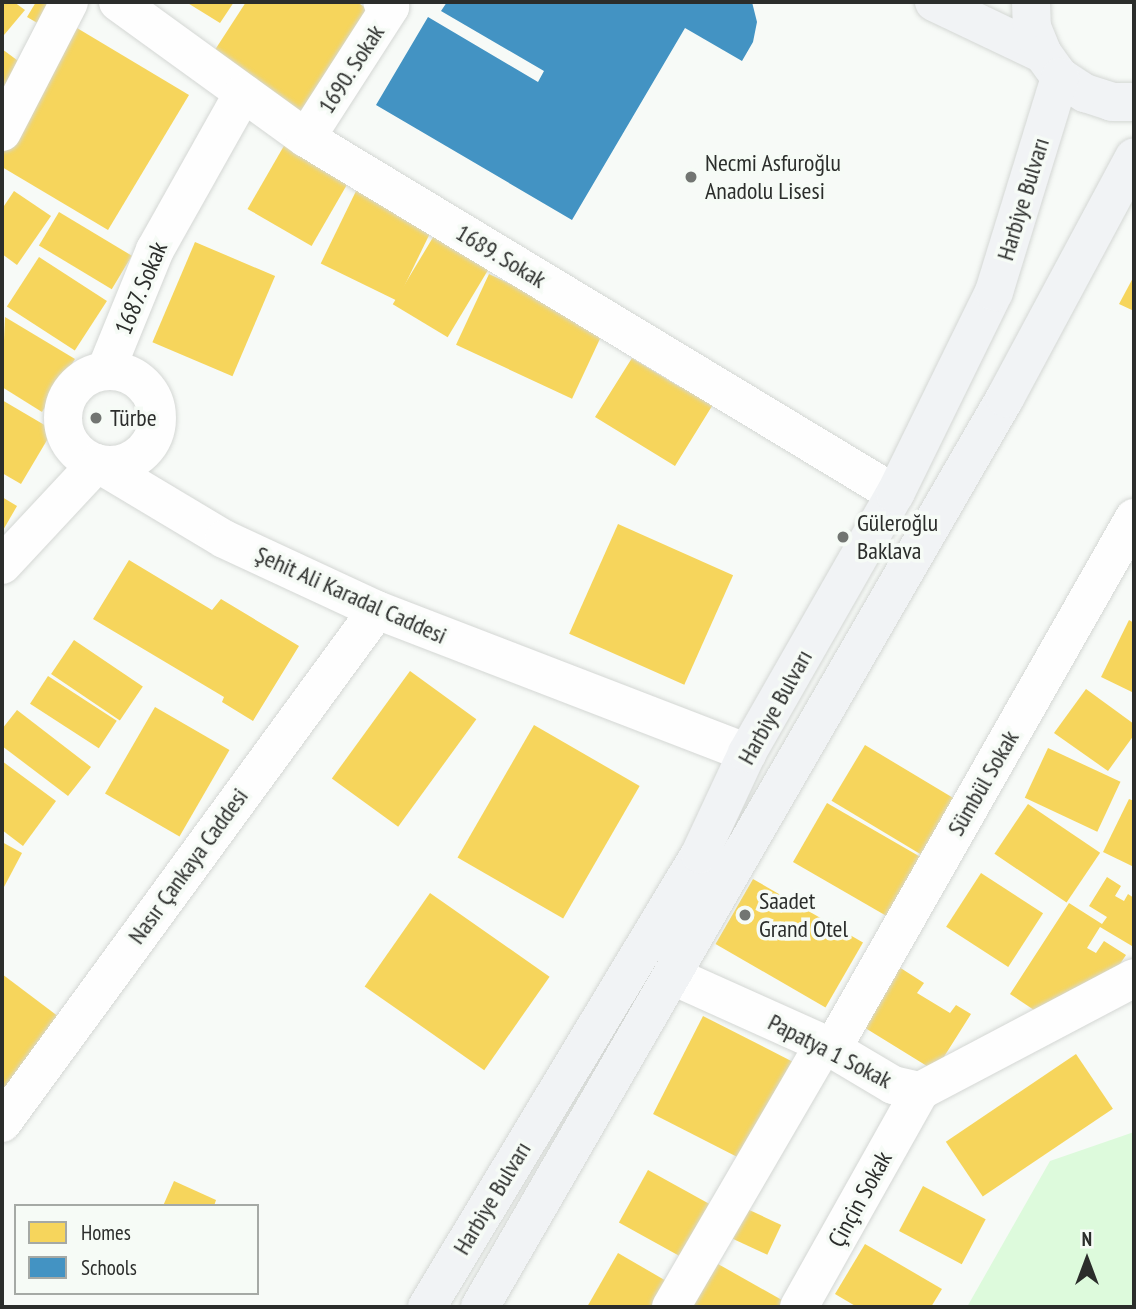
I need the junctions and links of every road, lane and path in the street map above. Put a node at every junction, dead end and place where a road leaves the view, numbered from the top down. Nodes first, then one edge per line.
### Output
1 (69, 2) edge
2 (118, 2) edge
3 (382, 2) edge
4 (934, 2) edge
5 (1031, 2) edge
6 (1051, 66) junction
7 (243, 93) junction
8 (1134, 102) edge
9 (2, 132) edge
10 (306, 138) junction
11 (1134, 157) edge
12 (106, 370) junction
13 (97, 463) junction
14 (895, 494) junction
15 (1134, 518) edge
16 (2, 565) edge
17 (377, 610) junction
18 (747, 753) junction
19 (675, 977) junction
20 (1134, 978) edge
21 (828, 1046) junction
22 (920, 1091) junction
23 (2, 1123) edge
24 (427, 1307) edge
25 (480, 1307) edge
26 (671, 1307) edge
27 (799, 1307) edge

1 - 9 street
2 - 7 street, 1689. Sokak
3 - 10 street, 1690. Sokak
4 - 6 main road
5 - 6 main road
6 - 8 main road
6 - 14 main road, Harbiye Bulvarı
7 - 10 street, 1689. Sokak
7 - 12 street, 1687. Sokak
10 - 14 street, 1689. Sokak
11 - 19 main road, Harbiye Bulvarı
12 - 13 street
12 - 13 street
13 - 16 street
13 - 17 street, Şehit Ali Karadal Caddesi
14 - 18 main road, Harbiye Bulvarı
15 - 21 street, Sümbül Sokak
17 - 18 street, Şehit Ali Karadal Caddesi
17 - 23 street, Nasır Çankaya Caddesi
18 - 24 main road, Harbiye Bulvarı
19 - 21 street, Papatya 1 Sokak
19 - 25 main road, Harbiye Bulvarı
20 - 22 street, Papatya 1 Sokak
21 - 22 street, Papatya 1 Sokak
21 - 26 street, Sümbül Sokak
22 - 27 street, Çinçin Sokak

